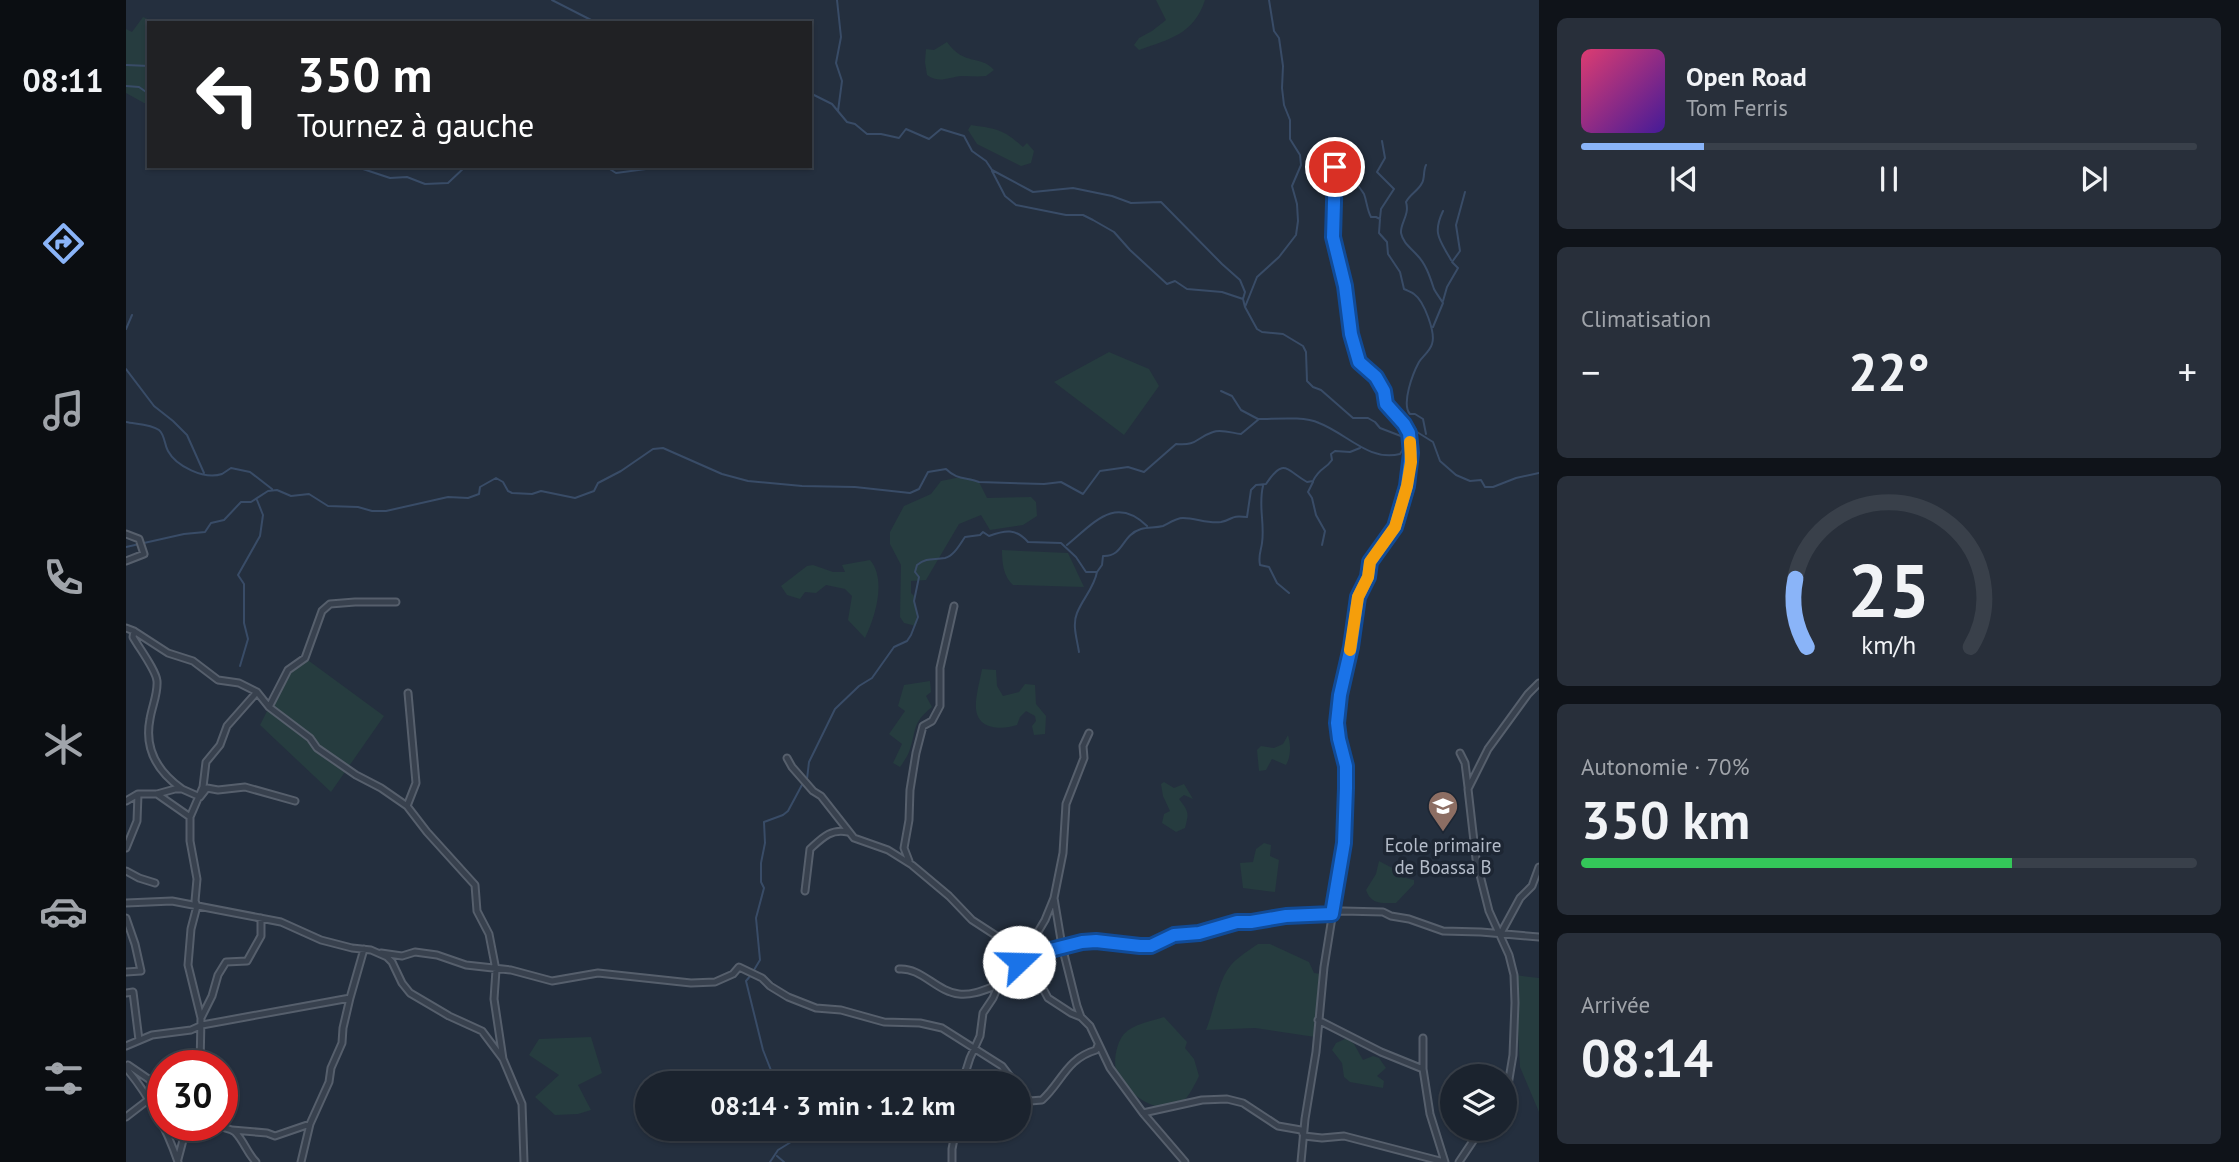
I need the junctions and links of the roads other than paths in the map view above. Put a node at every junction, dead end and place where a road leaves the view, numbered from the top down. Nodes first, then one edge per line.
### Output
1 (1332, 143) dead end
2 (126, 534) edge
3 (126, 561) edge
4 (396, 602) dead end
5 (954, 606) dead end
6 (126, 628) edge
7 (134, 631) junction
8 (1539, 683) edge
9 (257, 692) junction
10 (408, 693) dead end
11 (269, 707) junction
12 (1089, 733) dead end
13 (1460, 753) dead end
14 (787, 758) dead end
15 (182, 789) junction
16 (1468, 789) junction
17 (138, 794) junction
18 (157, 794) junction
19 (200, 797) junction
20 (126, 800) edge
21 (295, 800) dead end
22 (407, 806) junction
23 (190, 817) junction
24 (848, 832) junction
25 (126, 848) edge
26 (910, 863) junction
27 (1539, 867) edge
28 (126, 870) edge
29 (156, 883) dead end
30 (1535, 886) edge
31 (805, 891) dead end
32 (1054, 898) junction
33 (126, 903) edge
34 (197, 906) junction
35 (1332, 914) junction
36 (126, 918) edge
37 (261, 918) junction
38 (1501, 933) junction
39 (1539, 937) edge
40 (1062, 946) junction
41 (364, 950) junction
42 (381, 953) junction
43 (1023, 957) junction
44 (899, 968) dead end
45 (496, 970) junction
46 (126, 972) edge
47 (999, 984) junction
48 (1040, 984) junction
49 (126, 993) edge
50 (350, 998) junction
51 (1082, 1017) junction
52 (201, 1018) junction
53 (1318, 1020) junction
54 (202, 1025) junction
55 (1423, 1038) dead end
56 (139, 1040) junction
57 (1098, 1045) junction
58 (126, 1046) edge
59 (974, 1049) junction
60 (201, 1050) edge
61 (503, 1059) junction
62 (1512, 1064) edge
63 (126, 1066) edge
64 (1423, 1069) junction
65 (966, 1071) edge
66 (1006, 1071) edge
67 (147, 1079) edge
68 (147, 1098) edge
69 (147, 1101) edge
70 (1031, 1101) edge
71 (1143, 1113) junction
72 (126, 1117) edge
73 (310, 1124) junction
74 (238, 1131) edge
75 (238, 1136) edge
76 (1304, 1136) junction
77 (168, 1141) edge
78 (182, 1141) edge
79 (954, 1141) edge
80 (1473, 1141) edge
81 (177, 1158) edge
82 (254, 1161) edge
83 (184, 1162) edge
84 (301, 1162) edge
85 (524, 1162) edge
86 (952, 1162) edge
87 (1185, 1162) edge
88 (1301, 1162) edge
89 (1445, 1162) edge
90 (1460, 1162) edge

1 - 35 street
2 - 3 street
4 - 11 street
5 - 26 street
6 - 7 street
7 - 9 street
7 - 15 street
8 - 16 street
9 - 11 street
9 - 19 street
10 - 22 street
11 - 22 street
12 - 32 street
13 - 16 street
14 - 24 street
15 - 18 street
15 - 19 street
16 - 38 street
17 - 18 street
17 - 20 street
17 - 25 street
18 - 23 street
19 - 21 street
19 - 23 street
22 - 45 street
23 - 34 street
24 - 26 street
24 - 31 street
26 - 43 street
27 - 30 street
28 - 29 street
30 - 38 street
32 - 40 street
32 - 43 street
33 - 34 street
34 - 37 street
34 - 52 street
35 - 38 street
35 - 40 street
35 - 53 street
36 - 46 street
37 - 41 street
37 - 52 street
38 - 39 street
38 - 62 street
40 - 43 street
40 - 51 street
41 - 42 street
41 - 50 street
42 - 45 street
42 - 61 street
43 - 47 street
43 - 48 street
44 - 47 street
45 - 59 street
45 - 61 street
47 - 48 street
47 - 59 street
48 - 51 street
49 - 56 street
50 - 54 street
50 - 73 street
51 - 57 street
52 - 54 street
53 - 64 street
53 - 76 street
54 - 56 street
54 - 60 street
55 - 64 street
56 - 58 street
57 - 70 street
57 - 71 street
59 - 65 street
59 - 66 street
61 - 85 street
63 - 67 street
63 - 68 street
64 - 89 street
69 - 72 street
71 - 76 street
71 - 87 street
73 - 74 street
73 - 84 street
75 - 82 street
76 - 88 street
76 - 89 street
77 - 81 street
78 - 81 street
79 - 86 street
80 - 90 street
81 - 83 street

